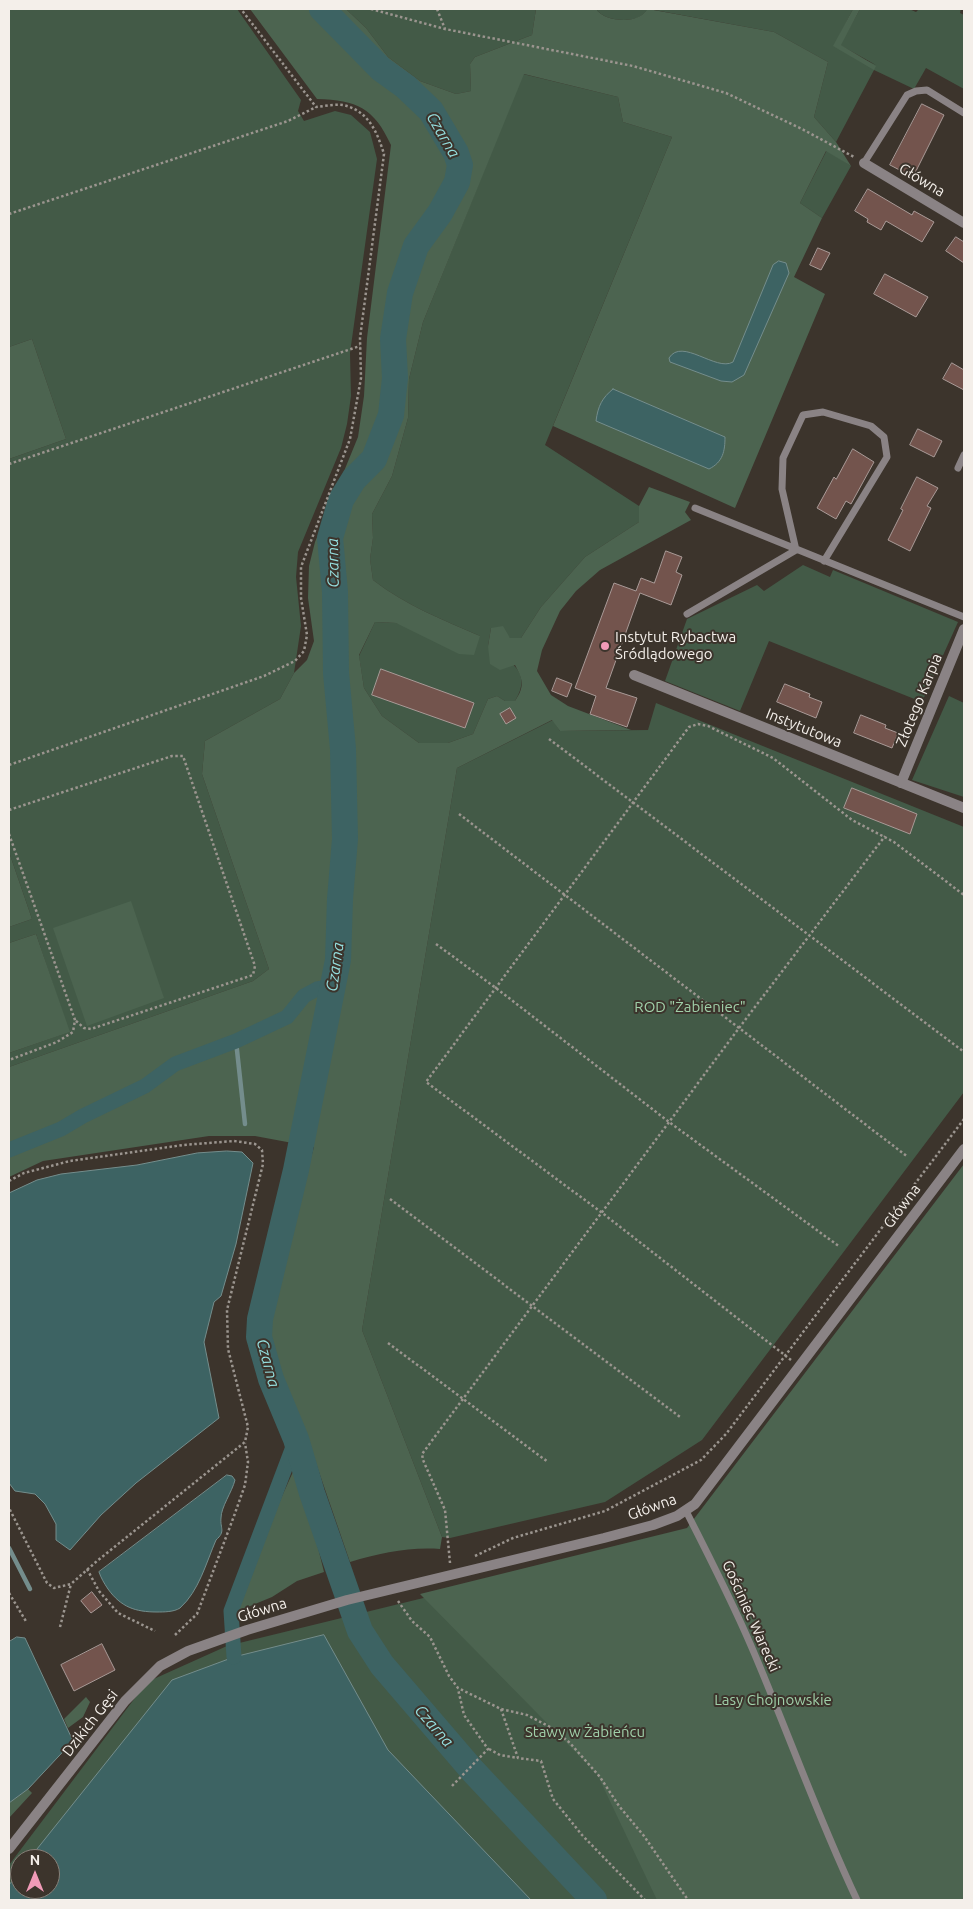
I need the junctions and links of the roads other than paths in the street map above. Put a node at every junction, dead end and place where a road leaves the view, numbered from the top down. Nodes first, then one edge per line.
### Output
1 (964, 113) edge
2 (864, 163) joint
3 (964, 223) edge
4 (964, 455) edge
5 (958, 468) dead end
6 (695, 508) dead end
7 (796, 550) junction
8 (824, 561) junction
9 (687, 614) dead end
10 (964, 617) edge
11 (964, 629) edge
12 (634, 675) dead end
13 (901, 782) junction
14 (964, 808) edge
15 (964, 1149) edge
16 (686, 1511) junction
17 (216, 1641) joint
18 (9, 1849) edge
19 (857, 1900) edge

1 - 2 lane
2 - 3 street, Główna
4 - 5 lane
6 - 7 lane
7 - 8 lane
7 - 8 lane
7 - 9 lane
8 - 10 lane
11 - 13 street, Złotego Karpia
12 - 13 street, Instytutowa
13 - 14 street, Instytutowa
15 - 16 street, Główna
16 - 17 street, Główna
16 - 19 lane, Gościniec Warecki
17 - 18 street, Dzikich Gęsi

